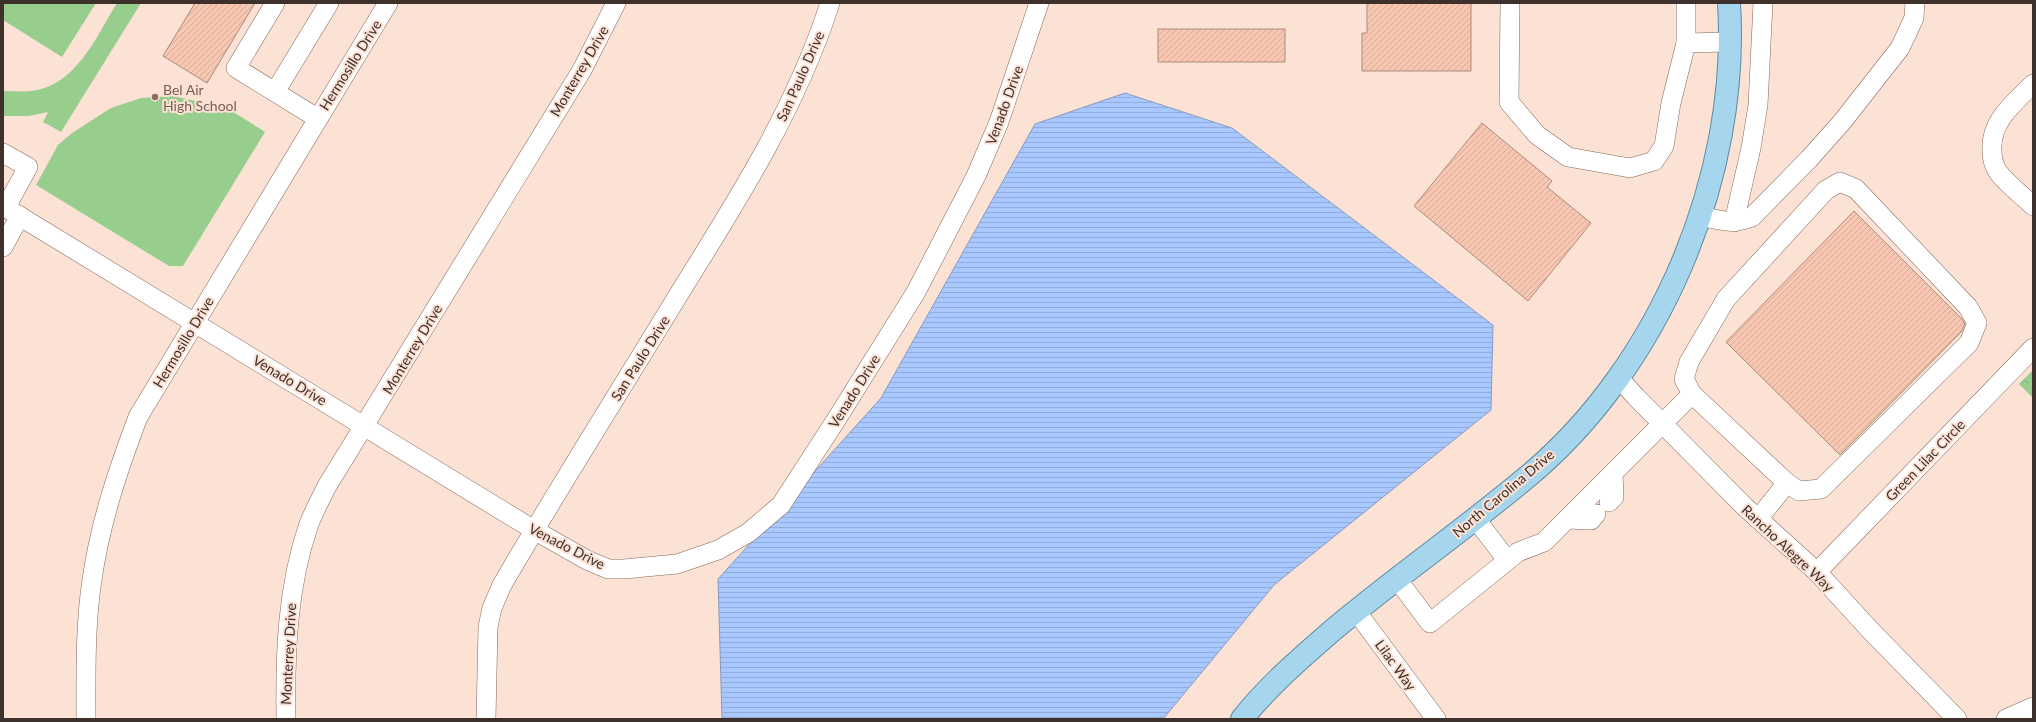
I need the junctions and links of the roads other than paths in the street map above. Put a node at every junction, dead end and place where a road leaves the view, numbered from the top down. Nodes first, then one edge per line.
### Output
1 (275, 3) edge
2 (329, 3) edge
3 (388, 3) edge
4 (616, 3) edge
5 (830, 3) edge
6 (1039, 3) edge
7 (1510, 3) edge
8 (1686, 3) edge
9 (1729, 3) edge
10 (1763, 3) edge
11 (1915, 3) edge
12 (1730, 42) junction
13 (1686, 43) junction
14 (2033, 84) edge
15 (274, 92) junction
16 (317, 118) junction
17 (3, 153) edge
18 (2033, 206) edge
19 (10, 210) edge
20 (1699, 216) junction
21 (1734, 222) junction
22 (3, 247) edge
23 (194, 322) junction
24 (2033, 348) edge
25 (1618, 377) junction
26 (1692, 394) junction
27 (1663, 424) junction
28 (365, 426) junction
29 (1613, 474) junction
30 (1786, 483) junction
31 (1475, 518) junction
32 (1567, 519) junction
33 (1758, 519) junction
34 (534, 530) junction
35 (1507, 560) junction
36 (1817, 572) junction
37 (1397, 579) junction
38 (1356, 611) junction
39 (2033, 707) edge
40 (86, 719) edge
41 (286, 719) edge
42 (486, 719) edge
43 (1242, 719) edge
44 (1436, 719) edge
45 (1957, 719) edge
46 (2006, 719) edge

1 - 15 street
2 - 15 street
3 - 16 street, Hermosillo Drive
4 - 28 street, Monterrey Drive
5 - 34 street, San Paulo Drive
6 - 34 street, Venado Drive
7 - 13 street
8 - 13 street
9 - 12 main road, North Carolina Drive
10 - 21 street
11 - 21 street
12 - 13 street
12 - 20 main road, North Carolina Drive
14 - 18 street
15 - 16 street
16 - 23 street, Hermosillo Drive
17 - 19 street
19 - 22 street
19 - 23 street, Venado Drive
20 - 21 street
20 - 25 main road, North Carolina Drive
23 - 28 street, Venado Drive
23 - 40 street, Hermosillo Drive
24 - 36 street, Green Lilac Circle
25 - 27 street, Rancho Alegre Way
25 - 31 main road, North Carolina Drive
26 - 27 street
26 - 30 street
26 - 30 street
27 - 29 street
27 - 33 street, Rancho Alegre Way
28 - 34 street, Venado Drive
28 - 41 street, Monterrey Drive
29 - 32 street
29 - 32 street
30 - 33 street
31 - 35 street
31 - 37 main road, North Carolina Drive
32 - 35 street
33 - 36 street, Rancho Alegre Way
34 - 42 street, San Paulo Drive
35 - 37 street
36 - 45 street, Rancho Alegre Way
37 - 38 main road, North Carolina Drive
38 - 43 main road, North Carolina Drive
38 - 44 street, Lilac Way
39 - 46 street

